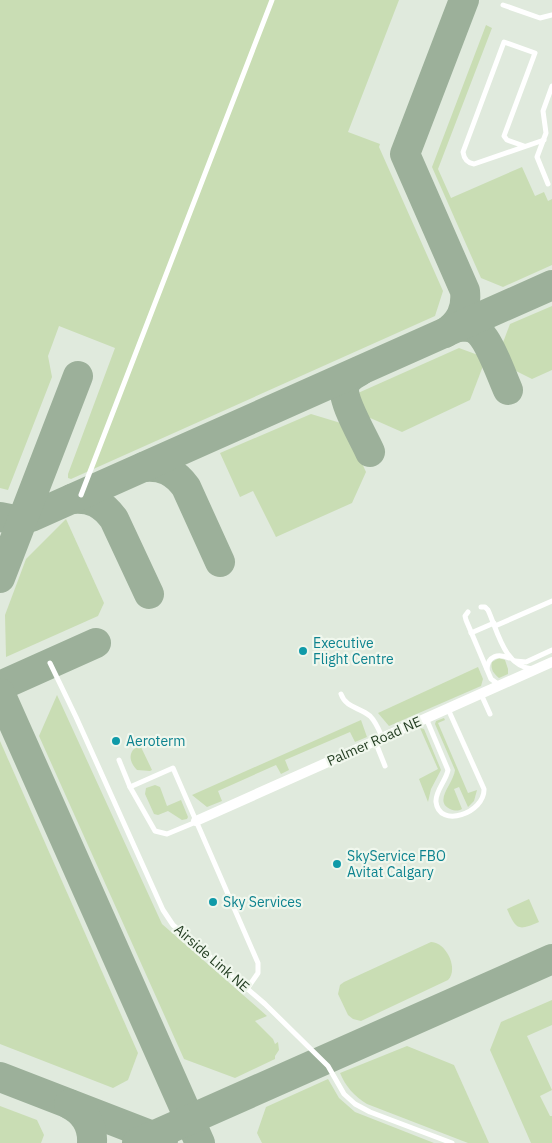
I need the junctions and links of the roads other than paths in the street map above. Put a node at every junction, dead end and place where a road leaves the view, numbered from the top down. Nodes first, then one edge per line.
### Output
1 (272, 0) edge
2 (503, 5) dead end
3 (552, 15) edge
4 (552, 86) edge
5 (544, 140) junction
6 (524, 146) junction
7 (548, 184) dead end
8 (81, 495) dead end
9 (552, 601) edge
10 (481, 607) dead end
11 (468, 612) dead end
12 (494, 624) junction
13 (471, 633) junction
14 (552, 650) edge
15 (513, 660) junction
16 (552, 662) edge
17 (50, 663) dead end
18 (536, 669) junction
19 (487, 671) junction
20 (503, 684) junction
21 (341, 694) dead end
22 (481, 694) junction
23 (448, 708) junction
24 (490, 714) dead end
25 (426, 718) junction
26 (378, 739) junction
27 (119, 760) dead end
28 (386, 766) dead end
29 (130, 787) junction
30 (196, 821) junction
31 (247, 989) junction
32 (452, 1143) edge

1 - 8 lane
2 - 3 lane
4 - 5 lane
5 - 6 lane
5 - 7 lane
6 - 6 lane
9 - 12 lane
10 - 12 lane
11 - 13 lane
12 - 13 lane
12 - 15 lane
13 - 19 lane
14 - 15 lane
15 - 18 lane
15 - 19 lane
16 - 18 street, Palmer Road NE
17 - 31 lane, Airside Link NE
18 - 20 street, Palmer Road NE
19 - 20 lane
20 - 22 street, Palmer Road NE
21 - 26 lane
22 - 23 street, Palmer Road NE
22 - 24 lane
23 - 25 street, Palmer Road NE
23 - 25 lane
25 - 26 street, Palmer Road NE
26 - 28 lane
26 - 30 street, Palmer Road NE
27 - 29 lane
29 - 30 lane
29 - 30 lane
30 - 31 lane
31 - 32 lane, Airside Link NE

